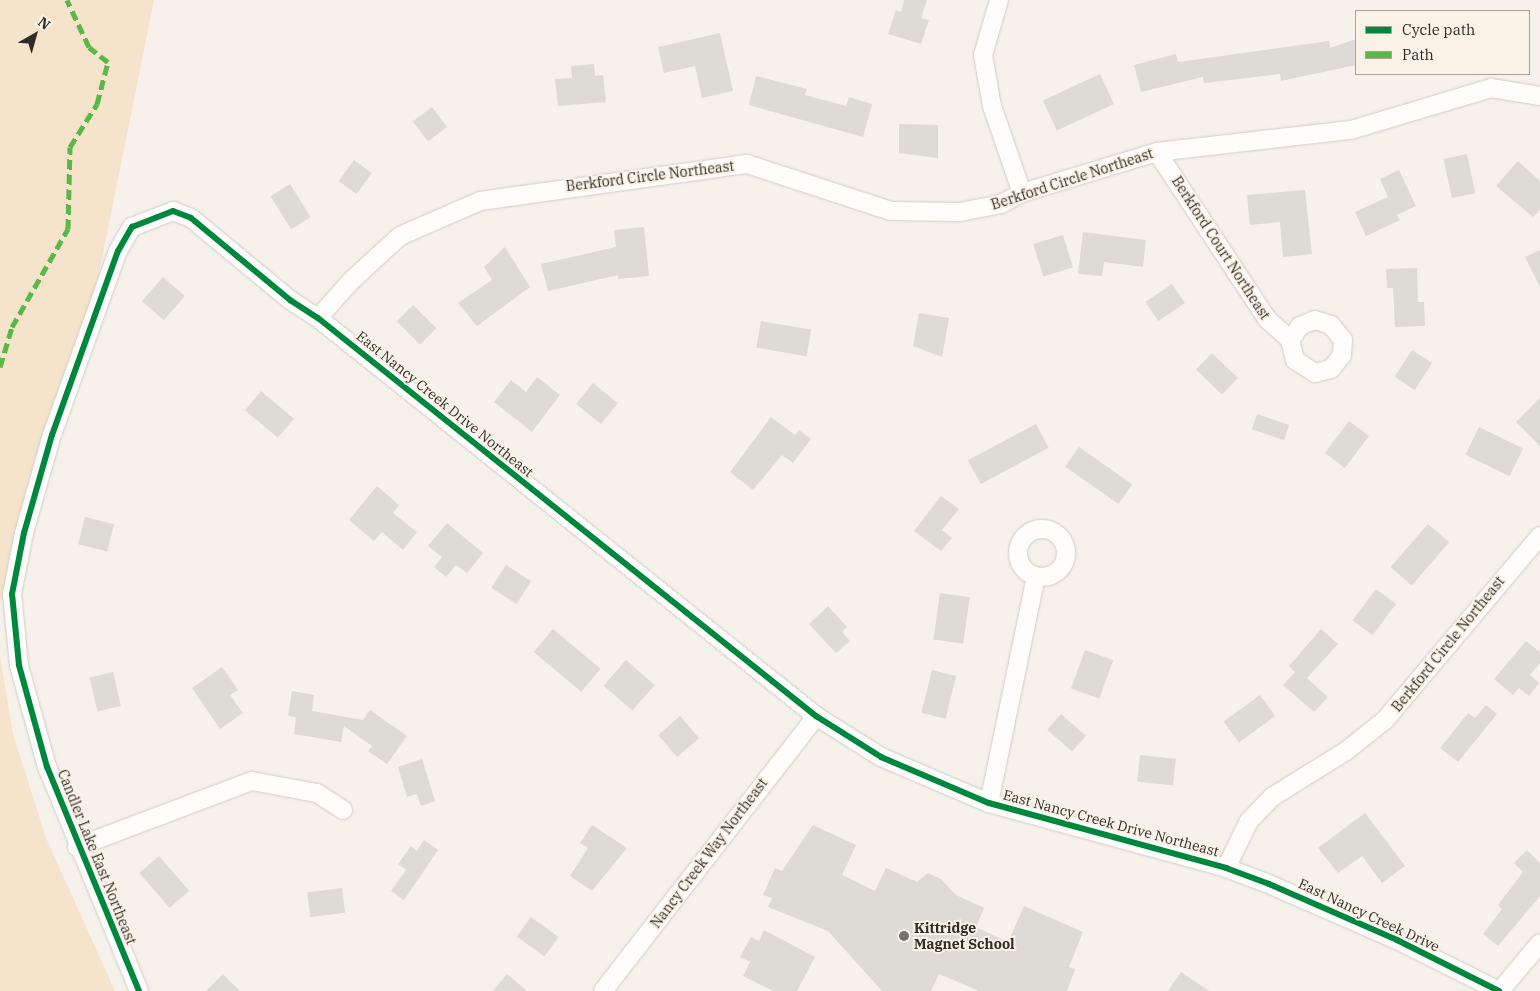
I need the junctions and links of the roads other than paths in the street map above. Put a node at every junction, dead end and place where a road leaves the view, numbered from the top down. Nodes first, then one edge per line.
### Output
1 (999, 0) edge
2 (1540, 96) edge
3 (1157, 152) junction
4 (1022, 193) junction
5 (318, 318) junction
6 (91, 325) joint
7 (1290, 340) dead end
8 (1540, 536) edge
9 (1036, 577) dead end
10 (816, 716) junction
11 (989, 803) junction
12 (343, 810) dead end
13 (77, 847) junction
14 (1226, 868) junction
15 (1540, 943) edge
16 (139, 991) edge
17 (603, 991) edge
18 (1499, 991) edge

1 - 4 street
2 - 3 street, Berkford Circle Northeast
3 - 4 street, Berkford Circle Northeast
3 - 7 street, Berkford Court Northeast
4 - 5 street, Berkford Circle Northeast
5 - 6 street, East Nancy Creek Drive Northeast
5 - 10 street, East Nancy Creek Drive Northeast
6 - 13 street, Candler Lake East Northeast
8 - 14 street, Berkford Circle Northeast
9 - 11 street
10 - 11 street
10 - 17 street, Nancy Creek Way Northeast
11 - 14 street, East Nancy Creek Drive Northeast
12 - 13 street
13 - 16 street, Candler Lake East Northeast
14 - 18 street, East Nancy Creek Drive
15 - 18 street

